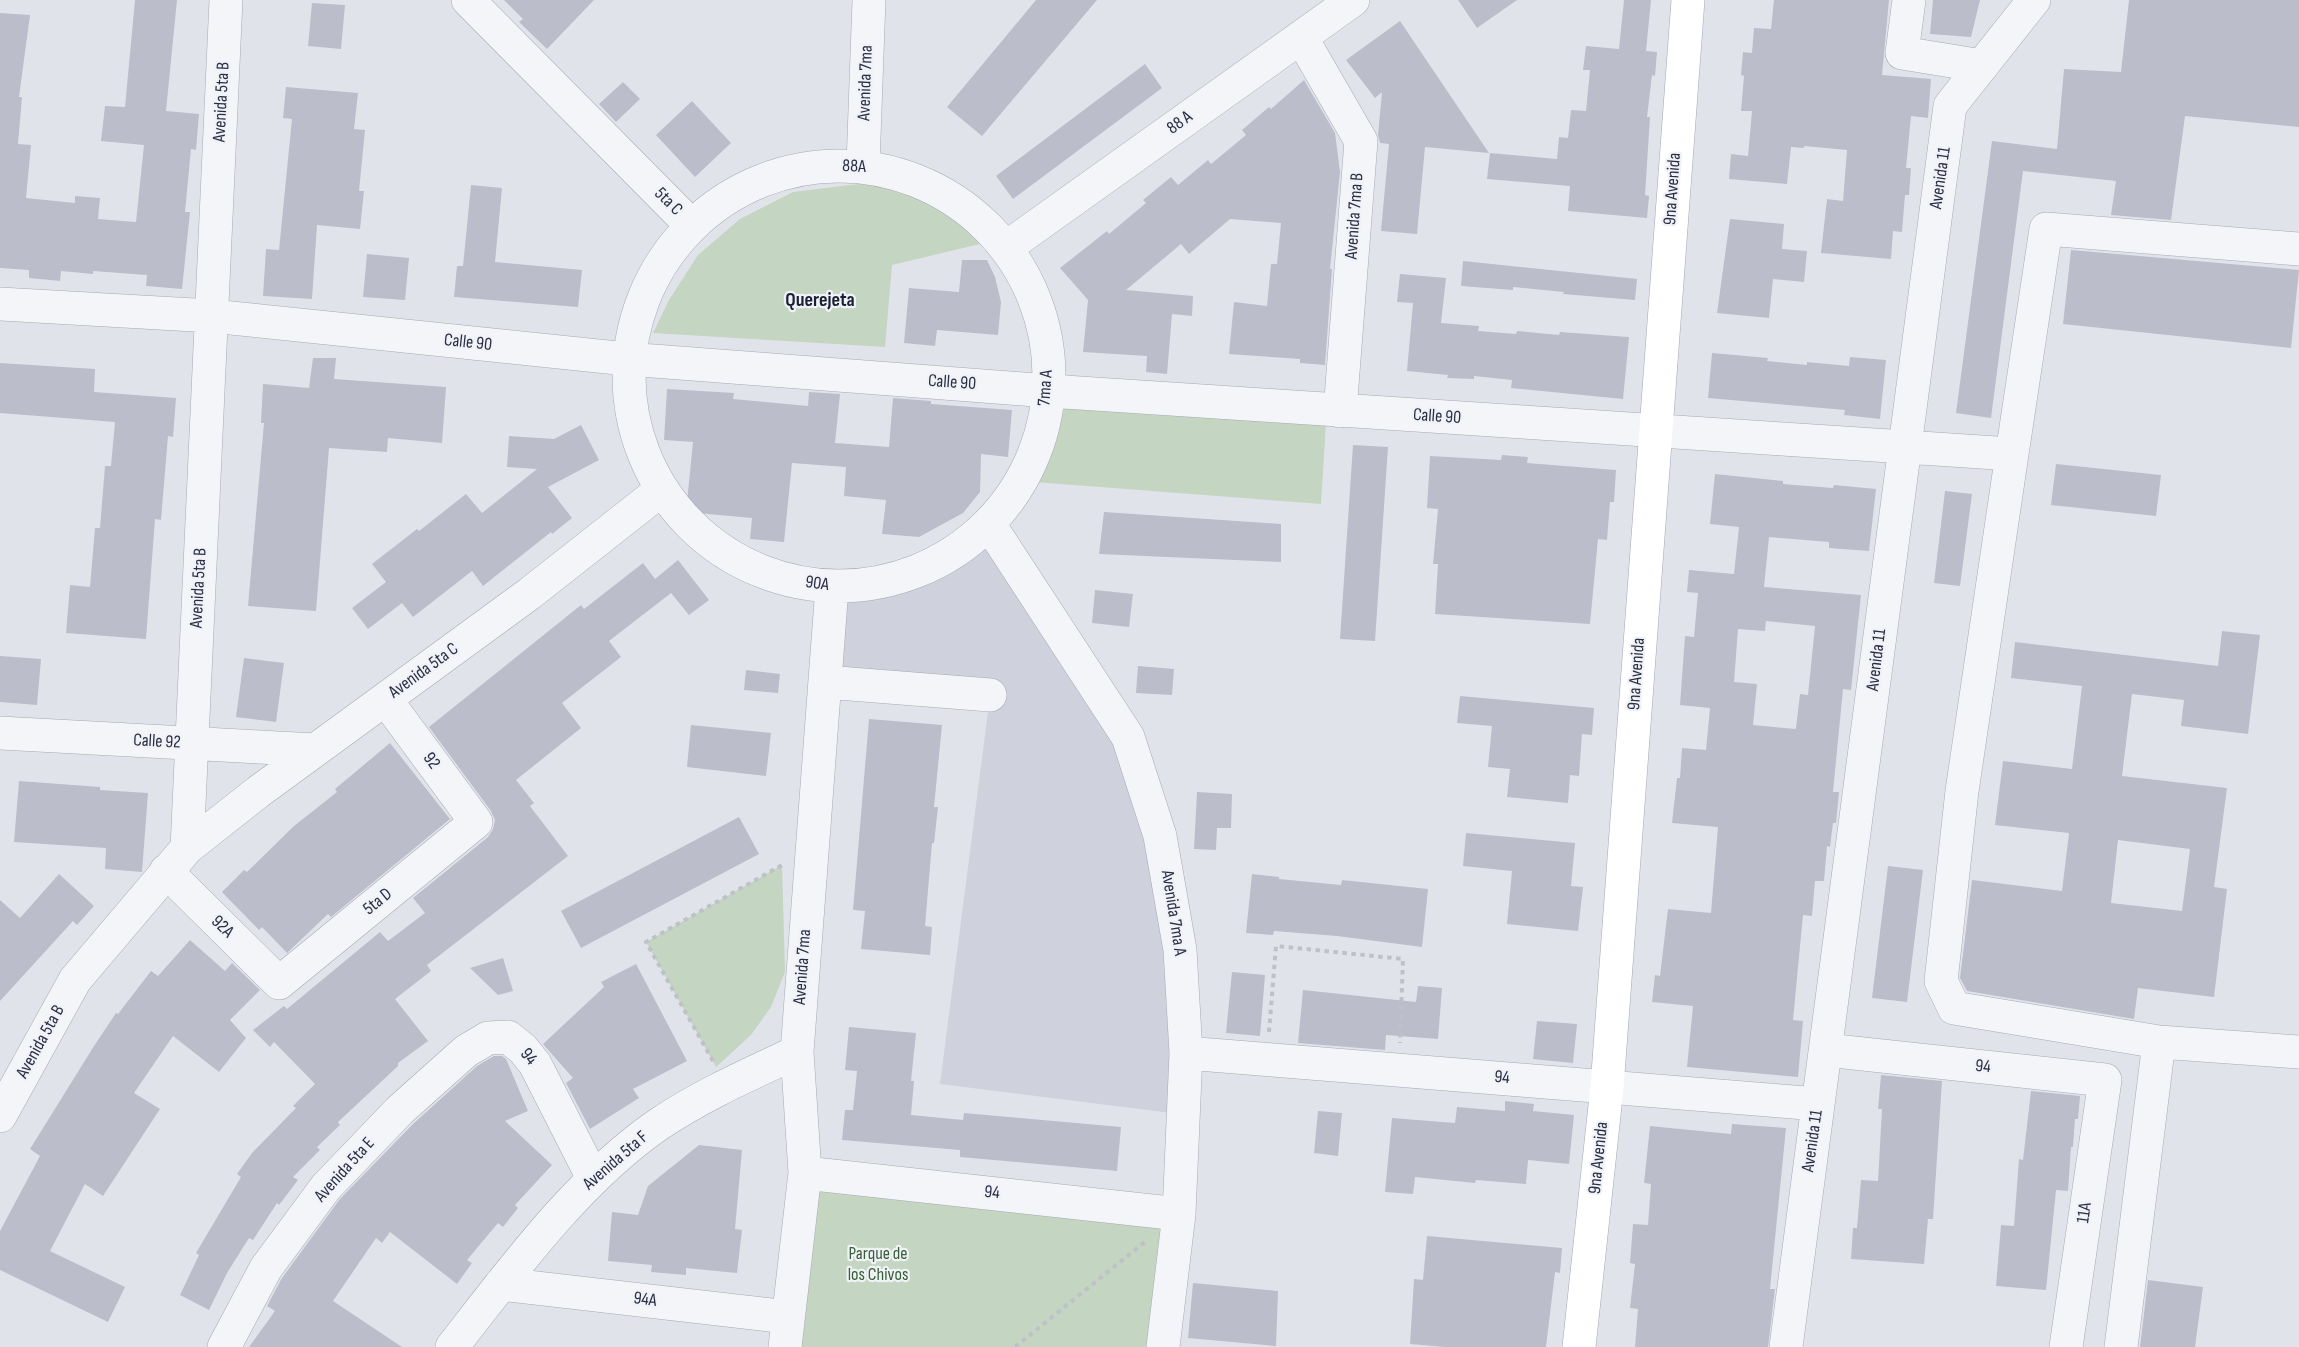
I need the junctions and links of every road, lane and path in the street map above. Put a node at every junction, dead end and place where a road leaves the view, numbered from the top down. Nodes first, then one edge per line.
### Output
1 (226, 0) edge
2 (468, 0) edge
3 (869, 0) edge
4 (1353, 0) edge
5 (1688, 0) edge
6 (1910, 0) edge
7 (2034, 0) edge
8 (1301, 37) junction
9 (1982, 66) junction
10 (863, 165) junction
11 (691, 225) junction
12 (1007, 247) junction
13 (2299, 249) edge
14 (0, 304) edge
15 (212, 316) junction
16 (627, 359) junction
17 (1049, 390) junction
18 (1340, 411) junction
19 (1655, 431) junction
20 (1905, 446) junction
21 (2012, 454) junction
22 (660, 491) junction
23 (989, 524) junction
24 (832, 587) junction
25 (825, 682) junction
26 (990, 696) dead end
27 (386, 700) junction
28 (0, 733) edge
29 (192, 744) junction
30 (315, 750) junction
31 (476, 822) joint
32 (812, 848) junction
33 (176, 860) junction
34 (279, 983) joint
35 (507, 1037) joint
36 (2159, 1042) junction
37 (1826, 1050) junction
38 (797, 1052) junction
39 (2299, 1052) edge
40 (1186, 1053) junction
41 (1268, 1060) junction
42 (1399, 1070) junction
43 (2105, 1080) joint
44 (726, 1085) junction
45 (1607, 1087) junction
46 (1818, 1104) junction
47 (0, 1116) edge
48 (805, 1173) junction
49 (593, 1178) junction
50 (1179, 1214) junction
51 (501, 1284) junction
52 (787, 1332) edge
53 (224, 1347) edge
54 (452, 1347) edge
55 (1016, 1347) edge
56 (1163, 1347) edge
57 (1578, 1347) edge
58 (1786, 1347) edge
59 (2066, 1347) edge
60 (2121, 1347) edge

1 - 15 street, Avenida 5ta B
2 - 11 street, 5ta C
3 - 10 street, Avenida 7ma
4 - 8 street, 88 A
5 - 19 main road, 9na Avenida
6 - 9 street
7 - 9 street, Avenida 11
8 - 12 street, 88 A
8 - 18 street, Avenida 7ma B
9 - 20 street, Avenida 11
10 - 11 street, 88A
10 - 12 street, 88A
11 - 16 street, 5ta C
12 - 17 street, 7ma A
13 - 21 street
14 - 15 street, Calle 90
15 - 16 street, Calle 90
15 - 29 street, Avenida 5ta B
16 - 17 street, Calle 90
16 - 22 street, 5ta C
17 - 18 street, Calle 90
17 - 23 street, 7ma A
18 - 19 street, Calle 90
19 - 20 street, Calle 90
19 - 45 main road, 9na Avenida
20 - 21 street, Calle 90
20 - 37 street, Avenida 11
21 - 36 street
22 - 24 street, 90A
22 - 27 street, Avenida 5ta C
23 - 24 street, 90A
23 - 40 street, Avenida 7ma A
24 - 25 street, Avenida 7ma
25 - 26 street
25 - 32 street, Avenida 7ma
27 - 30 street, Avenida 5ta C
27 - 31 street, 92
28 - 29 street, Calle 92
29 - 30 street, Calle 92
29 - 33 street, Avenida 5ta B
30 - 33 street, Avenida 5ta C
31 - 34 street, 5ta D
32 - 38 street, Avenida 7ma
32 - 44 path
33 - 34 street, 92A
33 - 47 street, Avenida 5ta B
35 - 49 street, 94
35 - 53 street, Avenida 5ta E
36 - 39 street
36 - 60 street
37 - 43 street, 94
37 - 46 street, Avenida 11
38 - 44 street, Avenida 5ta F
38 - 48 street, Avenida 7ma
40 - 41 street, 94
40 - 50 street, Avenida 7ma A
41 - 42 street, 94
41 - 42 path
42 - 45 street, 94
43 - 59 street, 11A
44 - 49 street, Avenida 5ta F
45 - 46 street, 94
45 - 57 main road, 9na Avenida
46 - 58 street, Avenida 11
48 - 50 street, 94
48 - 52 street, Avenida 7ma
49 - 51 street, Avenida 5ta F
50 - 55 path
50 - 56 street, Avenida 7ma A
51 - 52 street, 94A
51 - 54 street, Avenida 5ta F

